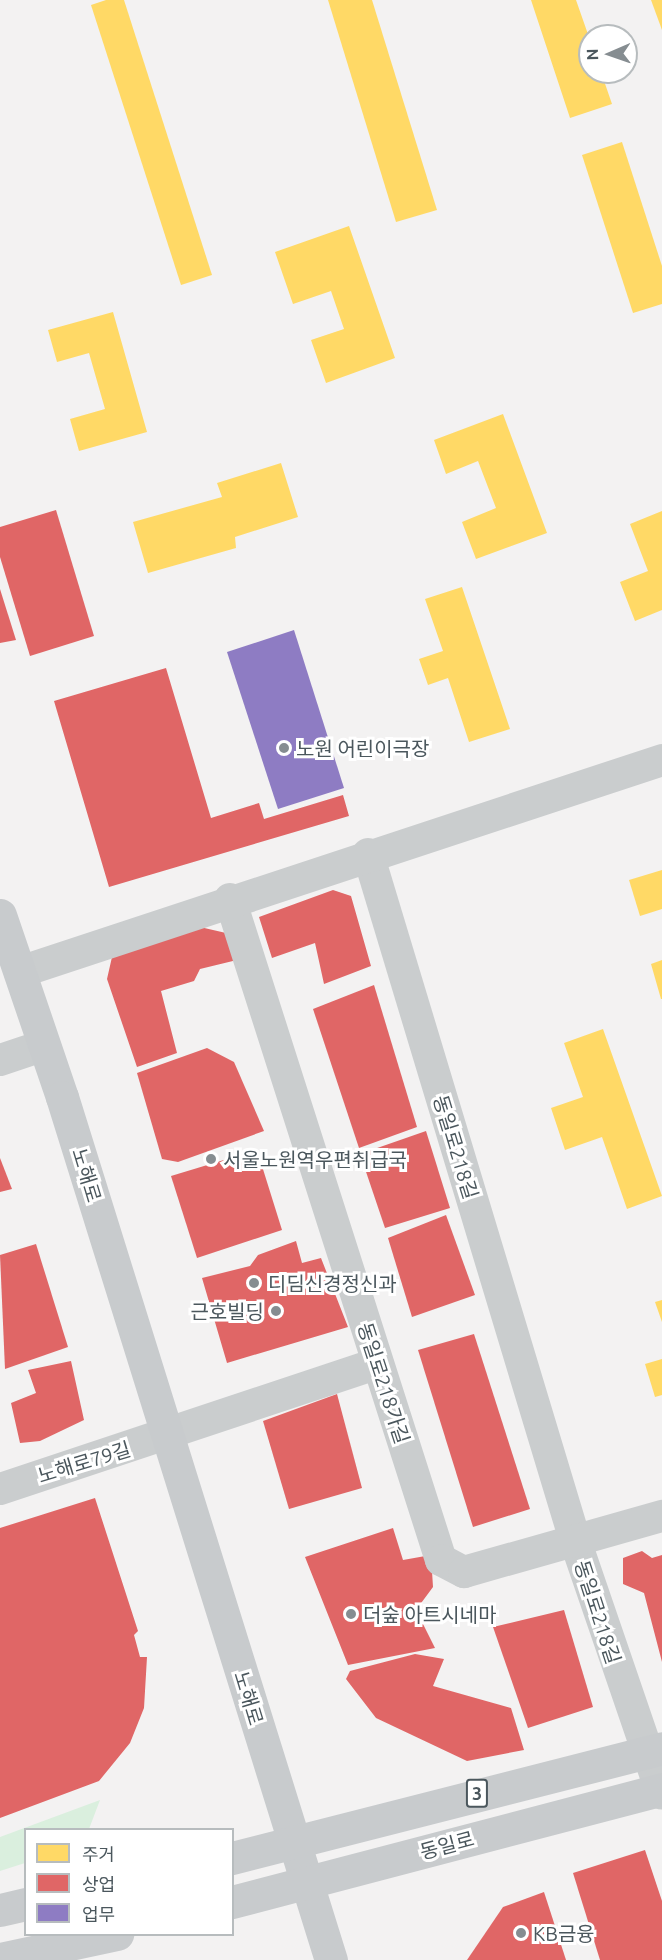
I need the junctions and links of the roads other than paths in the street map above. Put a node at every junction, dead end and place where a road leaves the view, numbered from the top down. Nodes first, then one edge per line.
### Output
1 (662, 760) edge
2 (368, 854) junction
3 (230, 899) junction
4 (0, 915) edge
5 (20, 972) junction
6 (45, 1045) junction
7 (0, 1060) edge
8 (378, 1364) junction
9 (168, 1436) junction
10 (0, 1489) edge
11 (662, 1516) edge
12 (575, 1540) junction
13 (654, 1750) edge
14 (662, 1791) edge
15 (292, 1841) junction
16 (234, 1857) edge
17 (305, 1884) junction
18 (234, 1902) edge
19 (24, 1904) edge
20 (0, 1910) edge
21 (112, 1936) edge
22 (0, 1959) edge
23 (331, 1960) edge

1 - 2 street
2 - 3 street
2 - 12 street, 동일로218길
3 - 5 street
3 - 8 street, 동일로218가길
4 - 5 main road, 노해로
5 - 6 main road, 노해로
6 - 7 street
6 - 9 main road, 노해로
8 - 9 street
8 - 12 street, 동일로218가길
9 - 10 street, 노해로79길
9 - 15 main road, 노해로
11 - 12 street, 동일로218가길
12 - 13 street, 동일로218길
13 - 14 street, 동일로218길
13 - 15 main road, 3
14 - 17 main road, 동일로 / 3
15 - 16 main road, 3
15 - 17 main road, 노해로
17 - 18 main road, 동일로 / 3
17 - 23 main road, 노해로
19 - 20 main road
21 - 22 main road

